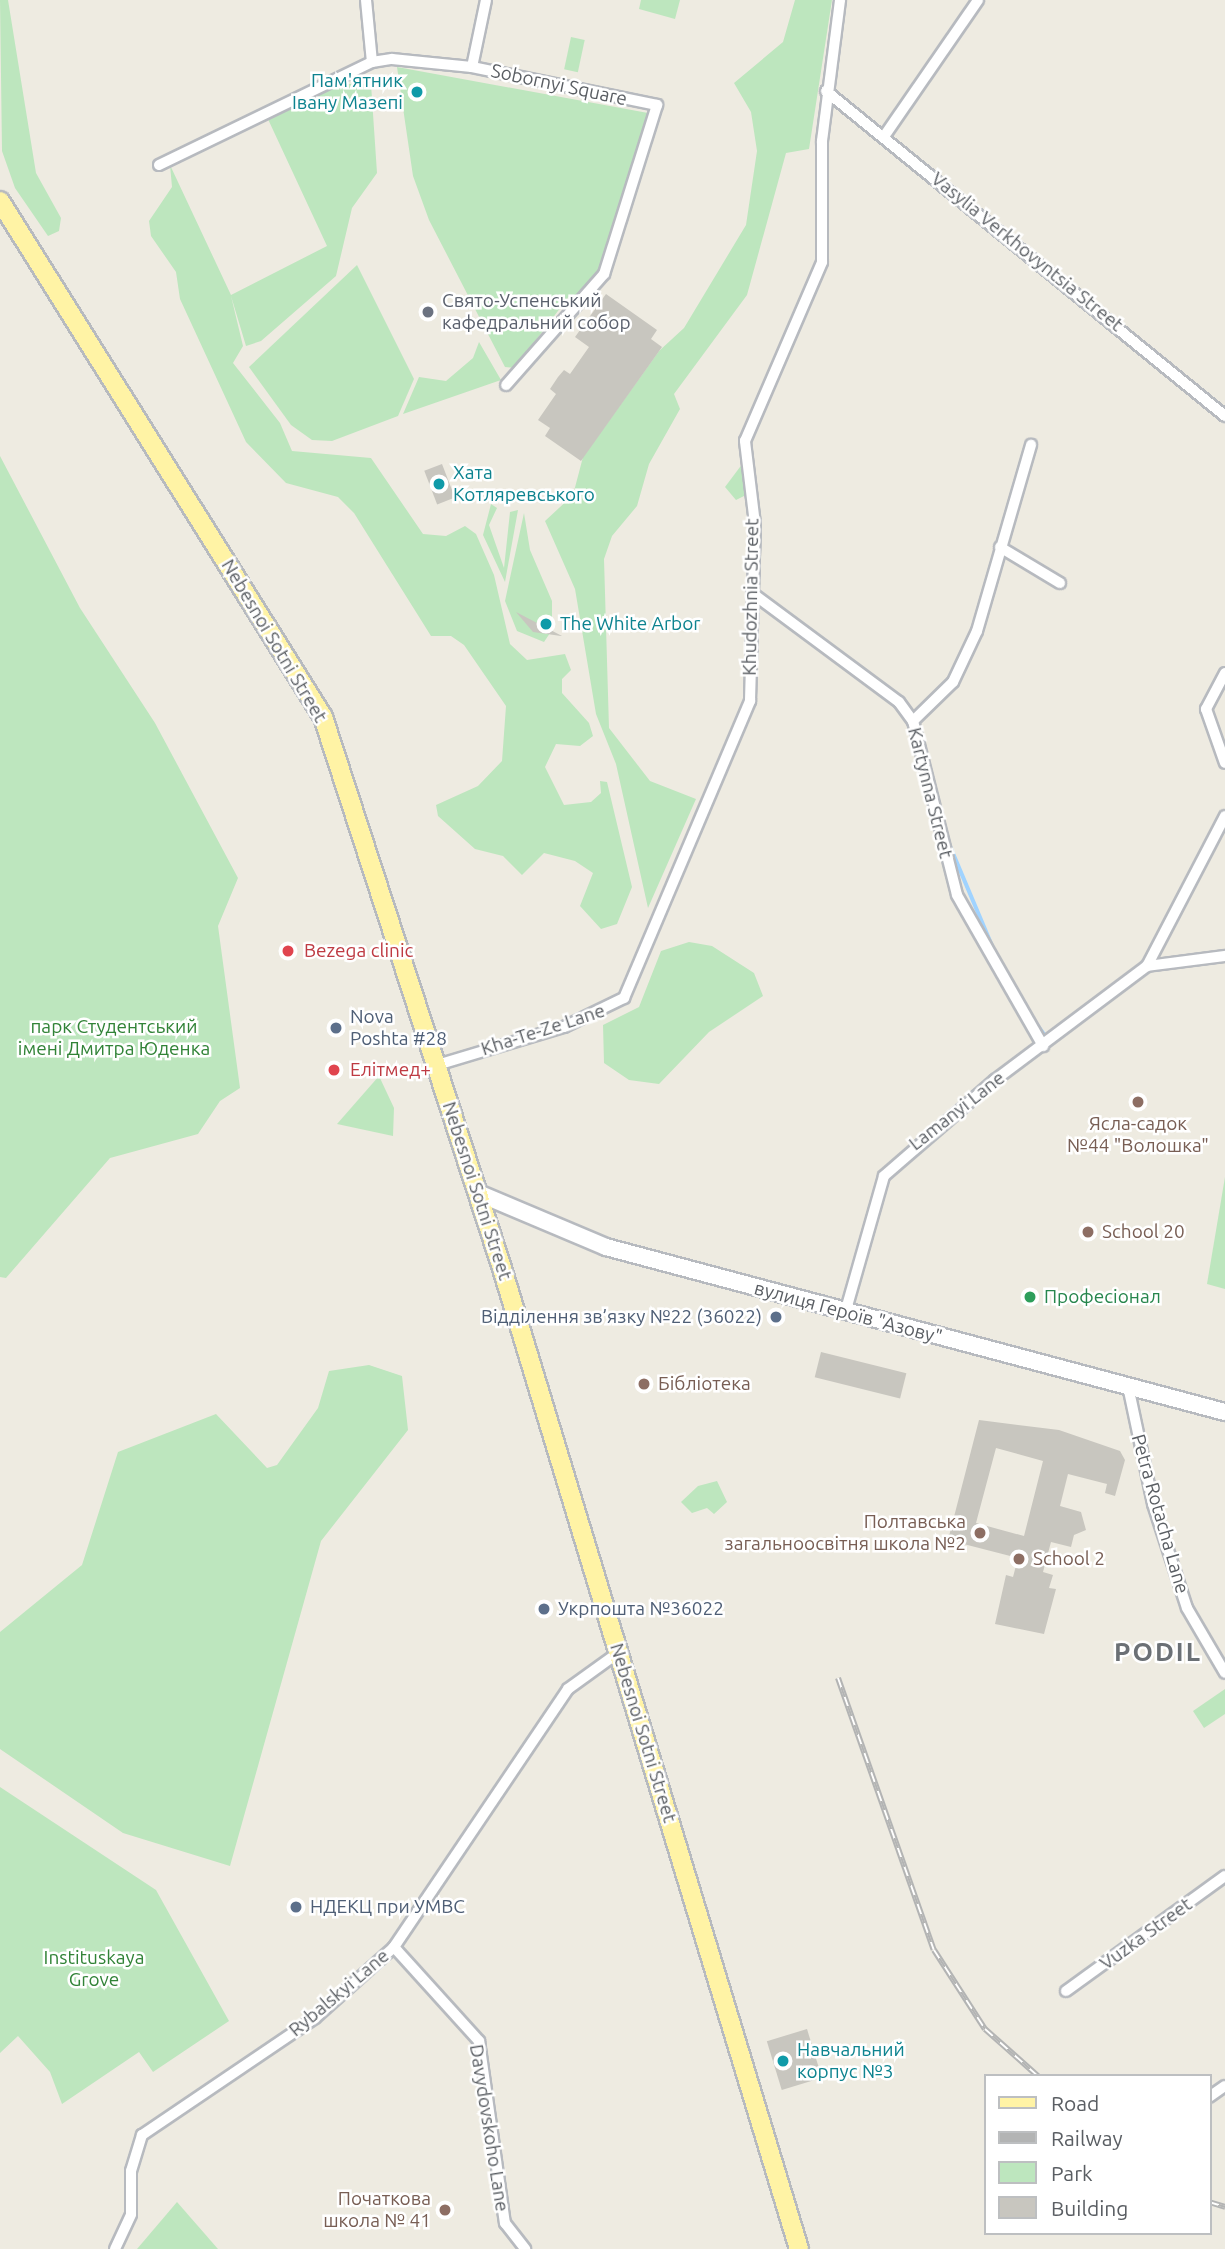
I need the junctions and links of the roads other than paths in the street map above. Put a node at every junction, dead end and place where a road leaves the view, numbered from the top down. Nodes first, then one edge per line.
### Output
1 (366, 0) edge
2 (486, 0) edge
3 (840, 0) edge
4 (978, 0) edge
5 (372, 62) junction
6 (472, 67) junction
7 (826, 91) junction
8 (886, 135) junction
9 (159, 165) dead end
10 (0, 201) edge
11 (506, 384) dead end
12 (1225, 416) edge
13 (1031, 445) dead end
14 (1000, 547) junction
15 (1060, 583) dead end
16 (752, 593) junction
17 (1225, 673) edge
18 (913, 721) junction
19 (1225, 763) edge
20 (1225, 816) edge
21 (647, 938) joint
22 (1225, 956) edge
23 (1147, 965) junction
24 (1043, 1046) junction
25 (437, 1065) junction
26 (478, 1192) junction
27 (845, 1313) junction
28 (1128, 1386) junction
29 (1225, 1412) edge
30 (618, 1653) junction
31 (1225, 1673) edge
32 (1225, 1876) edge
33 (394, 1947) junction
34 (1066, 1991) dead end
35 (115, 2249) edge
36 (525, 2249) edge
37 (799, 2249) edge

1 - 5 street
2 - 6 street
3 - 7 street, Khudozhnia Street
4 - 8 street
5 - 6 street, Sobornyi Square
5 - 9 street, Sobornyi Square
6 - 11 street, Sobornyi Square
7 - 8 street, Vasylia Verkhovyntsia Street
7 - 16 street, Khudozhnia Street
8 - 12 street, Vasylia Verkhovyntsia Street
10 - 25 main road, Nebesnoi Sotni Street
13 - 14 street
14 - 15 street
14 - 18 street
16 - 18 street, Kartynna Street
16 - 21 street, Khudozhnia Street
17 - 19 street
18 - 24 street, Kartynna Street
20 - 23 street, Lamanyi Lane
21 - 25 street, Kha-Te-Ze Lane
22 - 23 street
23 - 24 street, Lamanyi Lane
24 - 27 street, Lamanyi Lane
25 - 26 main road, Nebesnoi Sotni Street
26 - 27 street, вулиця Героїв "Азову"
26 - 30 main road, Nebesnoi Sotni Street
27 - 28 street, вулиця Героїв "Азову"
28 - 29 street, вулиця Героїв "Азову"
28 - 31 street, Petra Rotacha Lane
30 - 33 street, Rybalskyi Lane
30 - 37 main road, Nebesnoi Sotni Street
32 - 34 street, Vuzka Street
33 - 35 street, Rybalskyi Lane
33 - 36 street, Davydovskoho Lane

